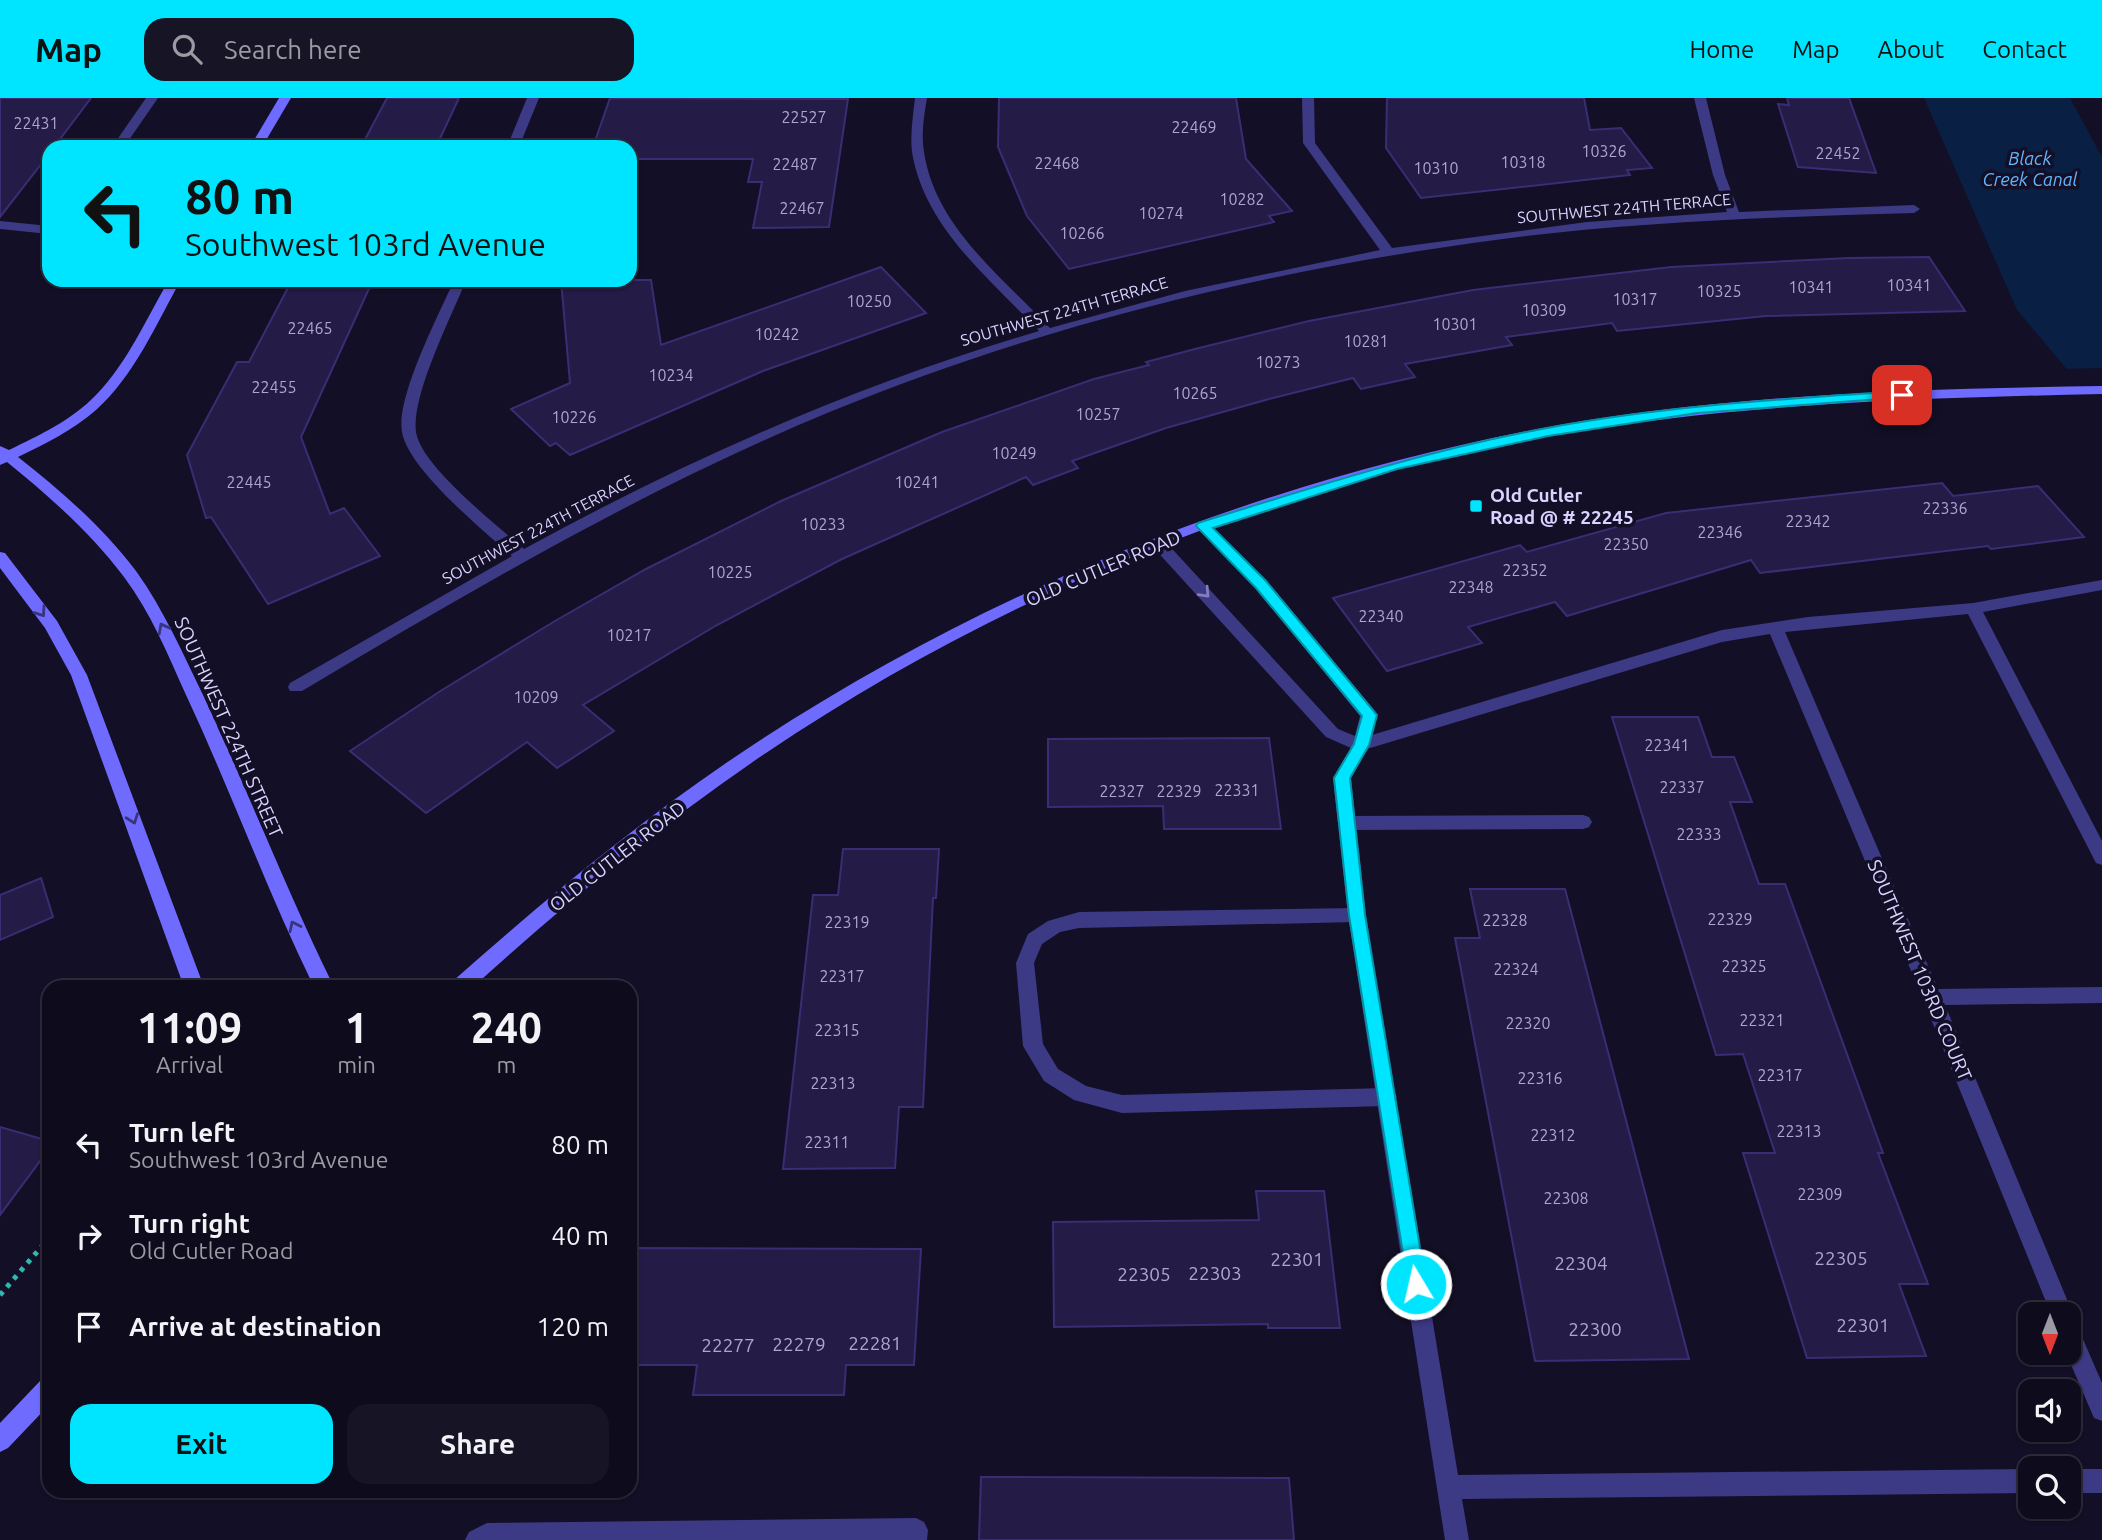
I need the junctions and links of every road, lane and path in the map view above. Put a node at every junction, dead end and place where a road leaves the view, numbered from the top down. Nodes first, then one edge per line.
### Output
1 (152, 98) edge
2 (285, 98) edge
3 (533, 98) edge
4 (921, 98) edge
5 (1308, 98) edge
6 (1700, 98) edge
7 (123, 140) edge
8 (260, 140) edge
9 (516, 140) edge
10 (1914, 209) dead end
11 (1734, 215) junction
12 (0, 225) edge
13 (42, 229) edge
14 (1389, 253) junction
15 (171, 287) edge
16 (457, 287) edge
17 (1047, 332) junction
18 (2102, 390) edge
19 (3, 455) edge
20 (1203, 526) junction
21 (1158, 543) junction
22 (522, 555) junction
23 (0, 558) edge
24 (2102, 585) edge
25 (1973, 607) junction
26 (1775, 626) junction
27 (296, 687) dead end
28 (1361, 745) junction
29 (1583, 822) dead end
30 (1347, 823) junction
31 (2102, 858) edge
32 (1357, 915) junction
33 (191, 980) edge
34 (320, 980) edge
35 (468, 980) edge
36 (2102, 995) edge
37 (1933, 997) junction
38 (1387, 1097) junction
39 (42, 1246) edge
40 (0, 1295) edge
41 (2057, 1302) edge
42 (2081, 1352) edge
43 (2094, 1372) edge
44 (42, 1395) edge
45 (2102, 1410) edge
46 (0, 1440) edge
47 (2018, 1481) edge
48 (2081, 1481) edge
49 (2102, 1481) edge
50 (1447, 1487) junction
51 (477, 1540) edge
52 (915, 1540) edge
53 (1457, 1540) edge

1 - 7 street
2 - 8 street
3 - 9 street
4 - 17 street
5 - 14 street
6 - 11 street
10 - 11 street, SOUTHWEST 224TH TERRACE
11 - 14 street, SOUTHWEST 224TH TERRACE
12 - 13 street
14 - 17 street, SOUTHWEST 224TH TERRACE
15 - 19 street
16 - 22 street
17 - 22 street, SOUTHWEST 224TH TERRACE
18 - 20 street, OLD CUTLER ROAD
34 -> 19 street, SOUTHWEST 224TH STREET
20 - 21 street, OLD CUTLER ROAD
20 - 28 street
21 -> 28 street
21 - 35 street, OLD CUTLER ROAD
22 - 27 street, SOUTHWEST 224TH TERRACE
23 -> 33 street
24 - 25 street
25 - 26 street
25 - 31 street
26 - 28 street
26 - 37 street, SOUTHWEST 103RD COURT
28 - 30 street
29 - 30 street
30 - 32 street
32 - 38 street
32 - 38 street
36 - 37 street
37 - 41 street, SOUTHWEST 103RD COURT
38 - 50 street
39 - 40 path
42 - 43 street
43 - 45 street
44 - 46 street
47 - 50 street
48 - 49 street
50 - 53 street
51 - 52 street

